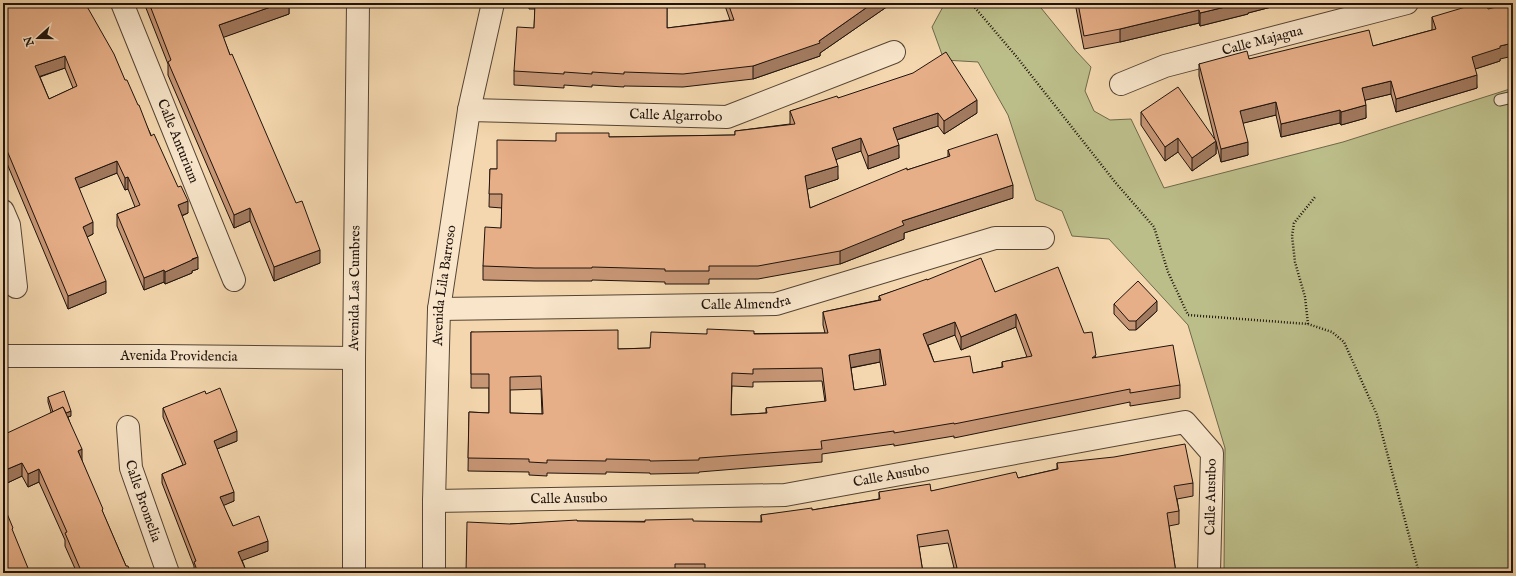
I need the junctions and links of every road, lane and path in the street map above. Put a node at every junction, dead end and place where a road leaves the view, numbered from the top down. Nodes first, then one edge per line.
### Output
1 (122, 3) edge
2 (358, 3) edge
3 (494, 3) edge
4 (970, 3) edge
5 (1407, 3) edge
6 (894, 52) dead end
7 (1120, 84) dead end
8 (1513, 97) edge
9 (1500, 100) dead end
10 (469, 110) junction
11 (1315, 197) dead end
12 (3, 211) edge
13 (1043, 238) dead end
14 (234, 280) dead end
15 (16, 287) dead end
16 (439, 309) junction
17 (1308, 324) junction
18 (3, 356) edge
19 (354, 358) junction
20 (128, 427) dead end
21 (434, 501) junction
22 (168, 573) edge
23 (354, 573) edge
24 (434, 573) edge
25 (1209, 573) edge
26 (1419, 573) edge

1 - 14 street, Calle Anturium
2 - 19 street, Avenida Las Cumbres
3 - 10 street, Avenida Lila Barroso
4 - 17 path
5 - 7 street, Calle Majagua
6 - 10 street, Calle Algarrobo
8 - 9 lane
10 - 16 street, Avenida Lila Barroso
11 - 17 path
12 - 15 street
13 - 16 street, Calle Almendra
16 - 21 street, Avenida Lila Barroso
17 - 26 path
18 - 19 street, Avenida Providencia
19 - 23 street, Avenida Las Cumbres
20 - 22 street, Calle Bromelia
21 - 24 street, Avenida Lila Barroso
21 - 25 street, Calle Ausubo

